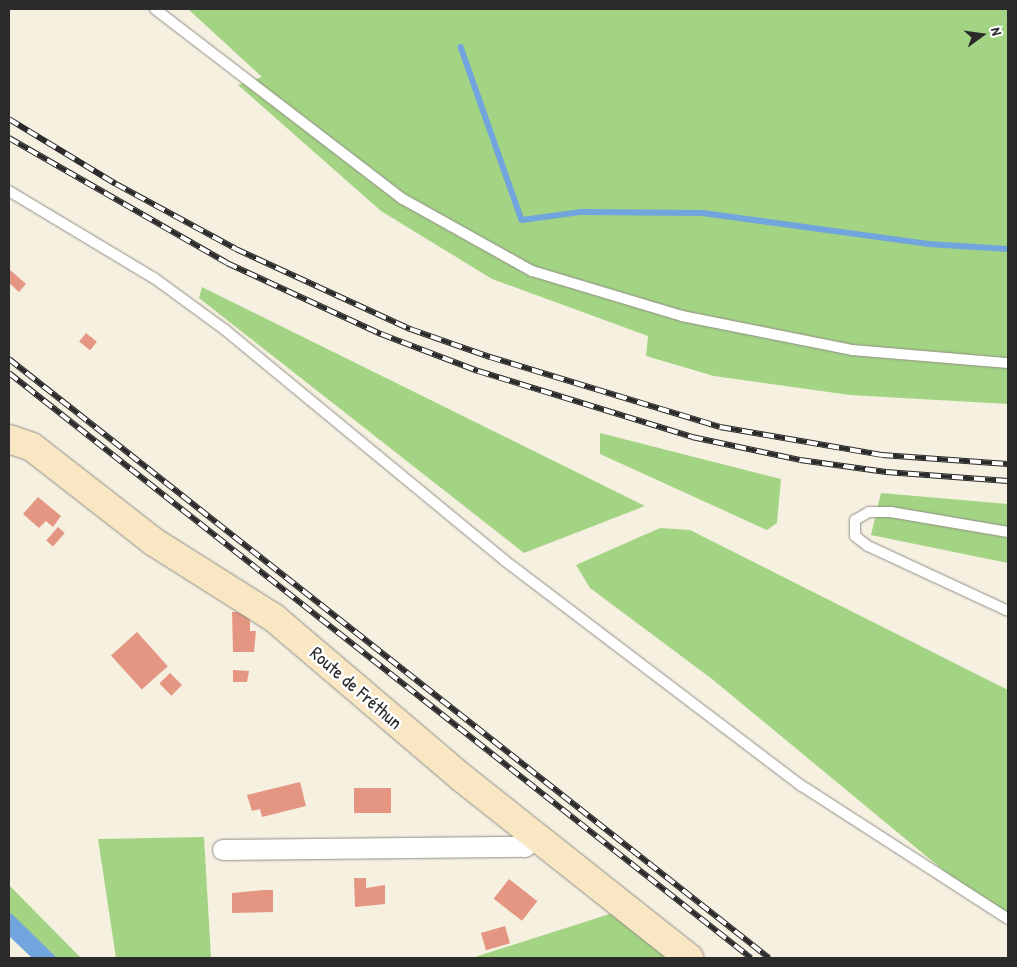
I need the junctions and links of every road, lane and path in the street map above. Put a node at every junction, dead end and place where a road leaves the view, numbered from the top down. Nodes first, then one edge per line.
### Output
1 (155, 9) edge
2 (9, 190) edge
3 (1008, 363) edge
4 (9, 439) edge
5 (1008, 532) edge
6 (1008, 611) edge
7 (535, 836) junction
8 (223, 850) dead end
9 (1008, 919) edge
10 (689, 958) edge

1 - 3 lane
2 - 9 lane
4 - 7 street, Route de Fréthun
5 - 6 lane
7 - 8 street
7 - 10 street, Route de Fréthun

